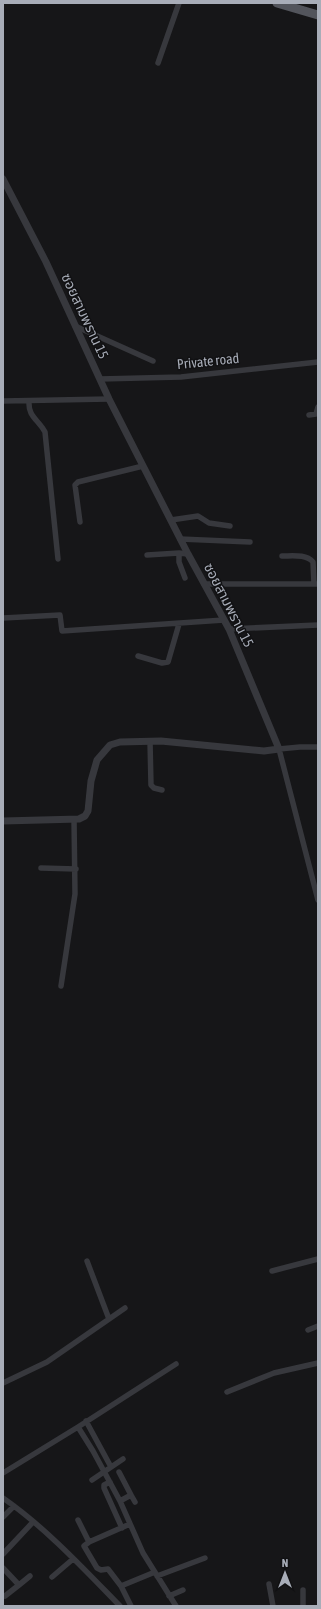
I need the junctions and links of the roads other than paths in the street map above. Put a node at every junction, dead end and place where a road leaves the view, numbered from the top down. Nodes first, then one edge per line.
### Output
1 (179, 3) edge
2 (277, 3) edge
3 (318, 15) edge
4 (158, 63) dead end
5 (3, 178) edge
6 (75, 326) junction
7 (153, 361) dead end
8 (318, 362) edge
9 (100, 379) junction
10 (109, 399) junction
11 (3, 401) edge
12 (29, 401) junction
13 (318, 407) edge
14 (309, 415) dead end
15 (143, 466) junction
16 (171, 520) junction
17 (80, 522) dead end
18 (230, 526) dead end
19 (180, 539) junction
20 (250, 542) dead end
21 (179, 553) junction
22 (188, 554) junction
23 (148, 556) dead end
24 (282, 556) dead end
25 (58, 559) dead end
26 (185, 578) dead end
27 (204, 584) junction
28 (316, 584) edge
29 (3, 618) edge
30 (224, 620) junction
31 (179, 624) junction
32 (318, 625) edge
33 (229, 629) junction
34 (138, 656) dead end
35 (150, 741) junction
36 (318, 747) edge
37 (279, 749) junction
38 (162, 790) dead end
39 (74, 819) junction
40 (3, 821) edge
41 (41, 868) dead end
42 (76, 869) junction
43 (318, 900) edge
44 (60, 986) dead end
45 (318, 1259) edge
46 (87, 1261) dead end
47 (272, 1271) dead end
48 (124, 1308) dead end
49 (109, 1319) junction
50 (318, 1326) edge
51 (308, 1330) dead end
52 (318, 1363) edge
53 (176, 1364) dead end
54 (3, 1383) edge
55 (227, 1392) dead end
56 (86, 1421) junction
57 (78, 1427) junction
58 (123, 1459) dead end
59 (111, 1467) junction
60 (104, 1471) junction
61 (119, 1472) dead end
62 (3, 1473) edge
63 (92, 1480) dead end
64 (110, 1482) junction
65 (131, 1495) junction
66 (3, 1498) edge
67 (120, 1501) junction
68 (134, 1502) dead end
69 (14, 1506) junction
70 (3, 1517) edge
71 (78, 1520) dead end
72 (33, 1522) junction
73 (130, 1524) junction
74 (122, 1528) junction
75 (89, 1542) junction
76 (3, 1554) edge
77 (205, 1558) dead end
78 (72, 1559) junction
79 (3, 1568) edge
80 (156, 1574) junction
81 (30, 1576) dead end
82 (52, 1578) dead end
83 (269, 1584) dead end
84 (19, 1585) junction
85 (121, 1586) junction
86 (183, 1590) dead end
87 (303, 1590) dead end
88 (5, 1596) dead end
89 (169, 1596) junction
90 (120, 1606) edge
91 (130, 1606) edge
92 (176, 1606) edge
93 (273, 1606) edge
94 (303, 1606) edge

1 - 4 street
2 - 3 main road
5 - 6 street, ซอยสามพราน 15
6 - 7 street
6 - 9 street, ซอยสามพราน 15
8 - 9 street, Private road
9 - 10 street, ซอยสามพราน 15
10 - 12 street
10 - 15 street, ซอยสามพราน 15
11 - 12 street
12 - 25 street
13 - 14 street
15 - 16 street, ซอยสามพราน 15
15 - 17 street
16 - 18 street
16 - 19 street, ซอยสามพราน 15
19 - 20 street
19 - 22 street, ซอยสามพราน 15
21 - 22 street
21 - 23 street
21 - 26 street
22 - 27 street, ซอยสามพราน 15
24 - 28 street
27 - 28 street
27 - 30 street, ซอยสามพราน 15
29 - 31 street
30 - 31 street
30 - 33 street, ซอยสามพราน 15
31 - 34 street
32 - 33 street
33 - 37 street, ซอยสามพราน 15
35 - 37 street
35 - 38 street
35 - 39 street
36 - 37 street
37 - 43 street
39 - 40 street
39 - 42 street
41 - 42 street
42 - 44 street
45 - 47 street
46 - 49 street
48 - 49 street
49 - 54 street
50 - 51 street
52 - 55 street
53 - 56 street
56 - 57 street
56 - 59 street
57 - 60 street
57 - 62 street
58 - 59 street
59 - 60 street
60 - 63 street
60 - 64 street
61 - 65 street
64 - 67 street
64 - 74 street
65 - 67 street
65 - 68 street
66 - 69 street
67 - 73 street
69 - 70 street
69 - 72 street
71 - 75 street
72 - 76 street
72 - 78 street
73 - 74 street
73 - 80 street
74 - 75 street
75 - 85 street
77 - 80 street
78 - 82 street
78 - 90 street
79 - 84 street
80 - 85 street
80 - 89 street
81 - 84 street
83 - 93 street
84 - 88 street
85 - 91 street
86 - 89 street
87 - 94 street
89 - 92 street

